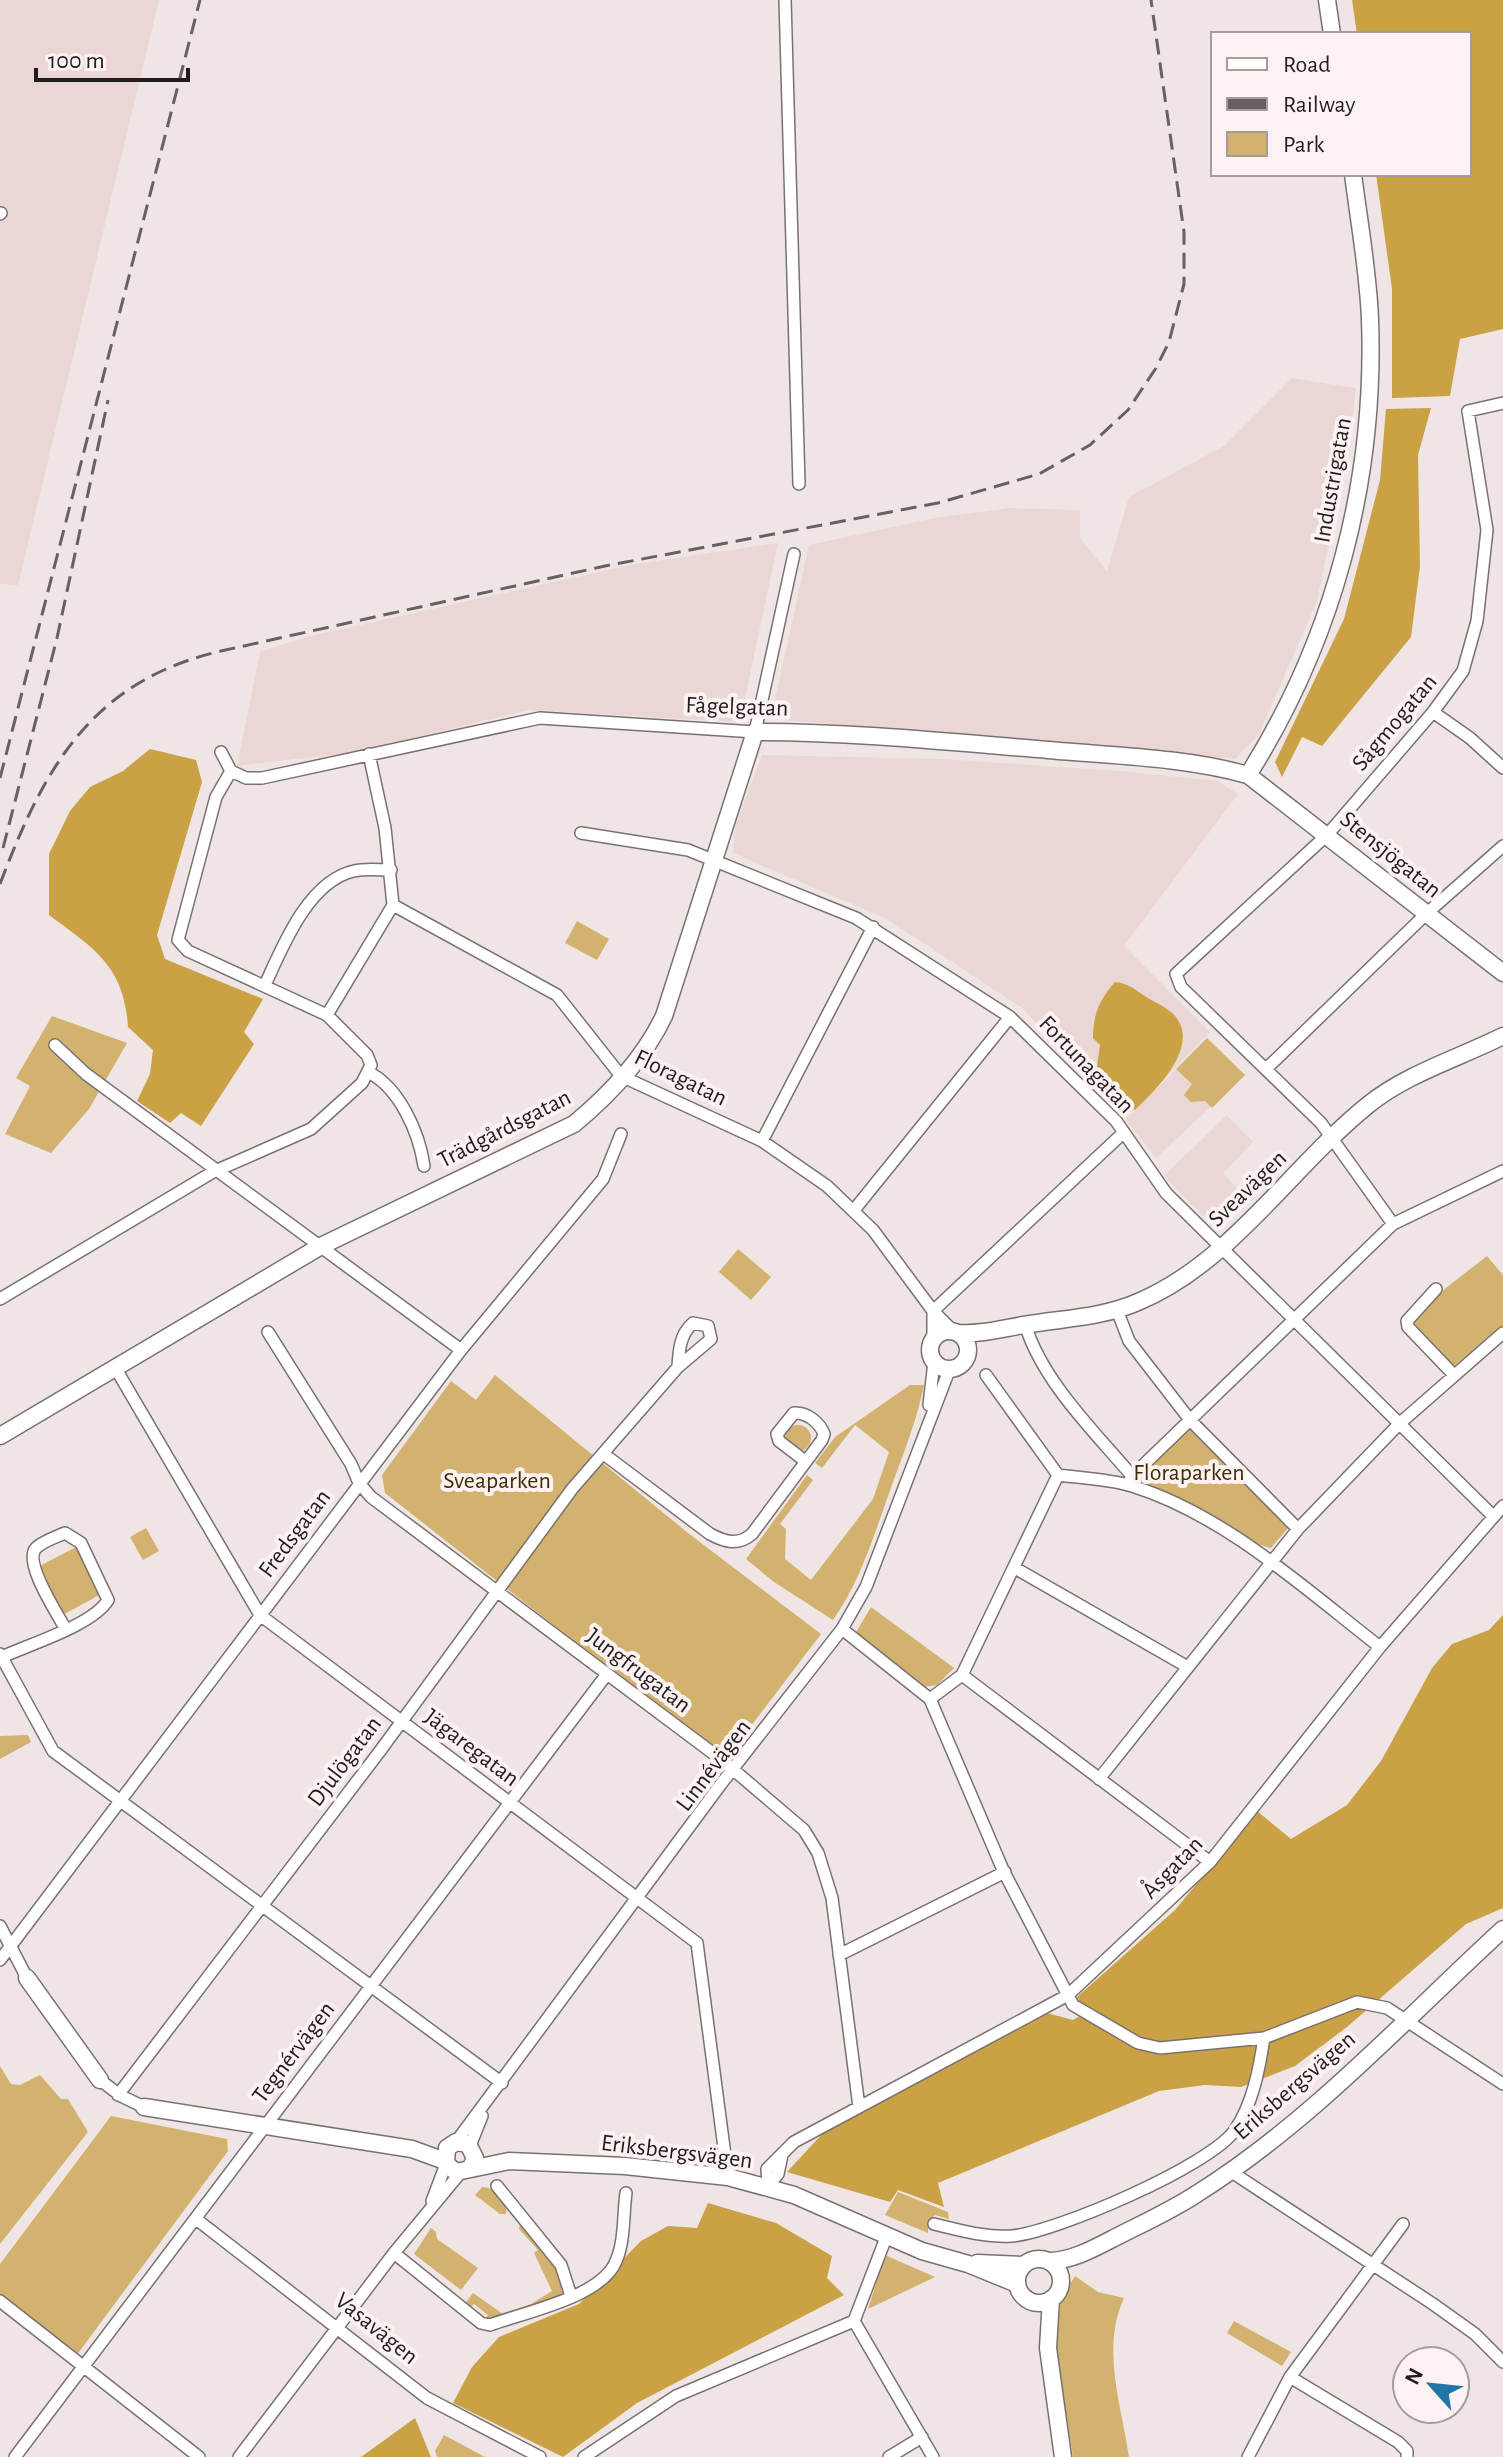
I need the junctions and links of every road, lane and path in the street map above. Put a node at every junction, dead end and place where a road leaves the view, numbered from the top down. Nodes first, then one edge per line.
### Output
1 (785, 0) edge
2 (1327, 0) edge
3 (1332, 32) edge
4 (1353, 176) edge
5 (1503, 403) edge
6 (799, 484) dead end
7 (794, 554) dead end
8 (1433, 712) junction
9 (755, 732) junction
10 (221, 752) dead end
11 (369, 754) junction
12 (1503, 768) edge
13 (231, 771) junction
14 (1248, 775) junction
15 (581, 833) dead end
16 (1328, 834) junction
17 (1503, 846) edge
18 (713, 860) junction
19 (391, 870) junction
20 (393, 905) junction
21 (1426, 914) junction
22 (873, 927) junction
23 (1503, 973) edge
24 (265, 985) junction
25 (327, 1015) junction
26 (1010, 1017) junction
27 (1503, 1036) edge
28 (55, 1045) dead end
29 (1266, 1069) junction
30 (368, 1072) junction
31 (621, 1076) junction
32 (621, 1134) dead end
33 (1122, 1134) junction
34 (1334, 1137) junction
35 (762, 1141) junction
36 (424, 1166) dead end
37 (219, 1169) junction
38 (1503, 1171) edge
39 (854, 1210) junction
40 (1393, 1224) junction
41 (321, 1246) junction
42 (1220, 1247) junction
43 (1436, 1289) dead end
44 (0, 1299) edge
45 (1117, 1310) junction
46 (933, 1311) junction
47 (1294, 1321) junction
48 (1025, 1324) junction
49 (1005, 1327) junction
50 (268, 1332) dead end
51 (956, 1332) junction
52 (1503, 1333) edge
53 (933, 1340) junction
54 (461, 1350) junction
55 (967, 1353) junction
56 (942, 1365) junction
57 (678, 1367) dead end
58 (116, 1369) junction
59 (1453, 1374) junction
60 (986, 1375) dead end
61 (1190, 1420) junction
62 (1399, 1424) junction
63 (0, 1436) edge
64 (605, 1455) junction
65 (805, 1461) junction
66 (1058, 1475) junction
67 (1130, 1481) junction
68 (359, 1483) junction
69 (1503, 1506) edge
70 (1492, 1515) junction
71 (1298, 1529) junction
72 (1270, 1561) junction
73 (1015, 1568) junction
74 (497, 1591) junction
75 (260, 1615) junction
76 (65, 1628) junction
77 (842, 1629) junction
78 (1380, 1647) junction
79 (1, 1656) edge
80 (1186, 1666) junction
81 (607, 1674) junction
82 (962, 1675) junction
83 (930, 1699) junction
84 (401, 1721) junction
85 (735, 1771) junction
86 (1099, 1779) junction
87 (120, 1802) junction
88 (510, 1803) junction
89 (1210, 1862) junction
90 (1005, 1872) junction
91 (639, 1899) junction
92 (261, 1907) junction
93 (0, 1926) edge
94 (1503, 1929) edge
95 (11, 1946) junction
96 (839, 1955) junction
97 (0, 1960) edge
98 (27, 1978) joint
99 (370, 1987) junction
100 (1068, 1995) junction
101 (1403, 2021) junction
102 (1264, 2038) junction
103 (100, 2080) joint
104 (502, 2083) junction
105 (1503, 2084) edge
106 (118, 2095) junction
107 (144, 2107) joint
108 (859, 2107) junction
109 (265, 2127) junction
110 (462, 2145) junction
111 (412, 2149) junction
112 (509, 2161) junction
113 (456, 2166) junction
114 (1230, 2171) junction
115 (728, 2178) junction
116 (497, 2186) dead end
117 (768, 2186) junction
118 (626, 2193) dead end
119 (196, 2219) junction
120 (934, 2224) dead end
121 (1403, 2224) dead end
122 (887, 2235) junction
123 (1096, 2247) junction
124 (394, 2253) junction
125 (1049, 2261) junction
126 (968, 2264) junction
127 (1023, 2265) junction
128 (1374, 2268) junction
129 (1061, 2280) junction
130 (1017, 2284) junction
131 (571, 2296) junction
132 (1051, 2299) junction
133 (0, 2301) edge
134 (1032, 2302) junction
135 (854, 2321) junction
136 (339, 2327) junction
137 (1048, 2348) junction
138 (1503, 2362) edge
139 (84, 2367) junction
140 (1290, 2377) junction
141 (922, 2437) junction
142 (15, 2457) edge
143 (199, 2457) edge
144 (239, 2457) edge
145 (540, 2457) edge
146 (584, 2457) edge
147 (889, 2457) edge
148 (933, 2457) edge
149 (1063, 2457) edge
150 (1248, 2457) edge
151 (1407, 2457) edge

1 - 6 street
2 - 3 street
4 - 14 street, Industrigatan
5 - 8 street, Sågmogatan
7 - 9 street, Trädgårdsgatan
8 - 12 street
8 - 16 street, Sågmogatan
9 - 11 street, Fågelgatan
9 - 14 street, Fågelgatan
9 - 18 street, Trädgårdsgatan
10 - 13 street
11 - 13 street, Fågelgatan
11 - 19 street
13 - 24 street
14 - 16 street, Stensjögatan
15 - 18 street, Fortunagatan
16 - 21 street, Stensjögatan
16 - 29 street, Sågmogatan
17 - 21 street
18 - 22 street, Fortunagatan
18 - 31 street, Trädgårdsgatan
19 - 20 street
19 - 24 street
20 - 25 street
20 - 31 street, Floragatan
21 - 23 street, Stensjögatan
21 - 29 street
22 - 26 street, Fortunagatan
22 - 35 street
24 - 25 street
25 - 30 street
26 - 33 street, Fortunagatan
26 - 39 street
27 - 34 street, Sveavägen
28 - 37 street
29 - 34 street
30 - 36 street
30 - 37 street
31 - 35 street, Floragatan
31 - 41 street, Trädgårdsgatan
32 - 54 street, Fredsgatan
33 - 42 street, Fortunagatan
33 - 46 street
34 - 40 street
34 - 42 street, Sveavägen
35 - 39 street, Floragatan
37 - 41 street
37 - 44 street
38 - 40 street
39 - 46 street, Floragatan
40 - 47 street
41 - 54 street
41 - 58 street, Trädgårdsgatan
42 - 45 street, Sveavägen
42 - 47 street, Fortunagatan
43 - 59 street
45 - 48 street, Sveavägen
45 - 61 street
46 - 51 street, Floragatan
46 - 53 street
47 - 61 street
47 - 62 street, Fortunagatan
48 - 49 street, Sveavägen
48 - 67 street
49 - 51 street, Sveavägen
49 - 55 street, Sveavägen
50 - 68 street, Jungfrugatan
51 - 53 street
51 - 55 street
52 - 59 street
53 - 56 street
54 - 68 street, Fredsgatan
55 - 56 street
56 - 77 street, Linnévägen
57 - 64 street, Djulögatan
58 - 63 street, Trädgårdsgatan
58 - 75 street, Jägaregatan
59 - 62 street
60 - 66 street
61 - 67 street
61 - 71 street
62 - 70 street, Fortunagatan
62 - 71 street
64 - 65 street
64 - 74 street, Djulögatan
65 - 65 street
66 - 67 street
66 - 73 street
67 - 72 street
68 - 74 street, Jungfrugatan
68 - 75 street, Fredsgatan
69 - 70 street, Åsgatan
70 - 78 street, Åsgatan
71 - 72 street
72 - 78 street
72 - 80 street
73 - 80 street
73 - 82 street
74 - 81 street, Jungfrugatan
74 - 84 street, Djulögatan
75 - 84 street, Jägaregatan
75 - 87 street, Fredsgatan
76 - 76 street
76 - 79 street
77 - 83 street
77 - 85 street, Linnévägen
78 - 89 street, Åsgatan
79 - 87 street
80 - 86 street
81 - 85 street, Jungfrugatan
81 - 88 street, Tegnérvägen
82 - 83 street
82 - 86 street
83 - 90 street
84 - 88 street, Jägaregatan
84 - 92 street, Djulögatan
85 - 91 street, Linnévägen
85 - 96 street, Jungfrugatan
86 - 89 street
87 - 92 street
87 - 95 street, Fredsgatan
88 - 91 street, Jägaregatan
88 - 99 street, Tegnérvägen
89 - 100 street, Åsgatan
90 - 96 street
90 - 100 street
91 - 104 street, Linnévägen
91 - 115 street, Jägaregatan
92 - 99 street
92 - 106 street, Djulögatan
93 - 95 street
94 - 101 street, Eriksbergsvägen
95 - 97 street, Fredsgatan
95 - 98 street
96 - 108 street, Jungfrugatan
98 - 103 street
99 - 104 street
99 - 109 street, Tegnérvägen
100 - 102 street
100 - 108 street, Åsgatan
101 - 102 street
101 - 105 street
101 - 114 street, Eriksbergsvägen
102 - 120 street
103 - 106 street
104 - 110 street, Linnévägen
106 - 107 street, Eriksbergsvägen
107 - 109 street, Eriksbergsvägen
108 - 117 street, Åsgatan
109 - 111 street, Eriksbergsvägen
109 - 119 street, Tegnérvägen
110 - 111 street, Eriksbergsvägen
110 - 112 street, Eriksbergsvägen
110 - 113 street
110 - 113 street
111 - 113 street, Eriksbergsvägen
112 - 113 street, Eriksbergsvägen
112 - 115 street, Eriksbergsvägen
113 - 124 street
114 - 123 street, Eriksbergsvägen
114 - 128 street
115 - 117 street, Eriksbergsvägen
116 - 131 street
117 - 122 street, Eriksbergsvägen
118 - 131 street
119 - 136 street, Vasavägen
119 - 139 street, Tegnérvägen
121 - 128 street
122 - 126 street, Eriksbergsvägen
122 - 135 street
123 - 125 street, Eriksbergsvägen
123 - 129 street, Eriksbergsvägen
124 - 131 street
124 - 136 street
125 - 127 street
125 - 129 street
126 - 127 street, Eriksbergsvägen
126 - 130 street, Eriksbergsvägen
127 - 130 street
128 - 138 street
128 - 140 street
129 - 132 street
130 - 134 street
132 - 134 street
132 - 137 street
133 - 139 street
134 - 137 street
135 - 141 street
135 - 146 street
136 - 144 street
136 - 145 street, Vasavägen
137 - 149 street
139 - 142 street, Tegnérvägen
139 - 143 street
140 - 150 street
140 - 151 street
141 - 147 street
141 - 148 street

